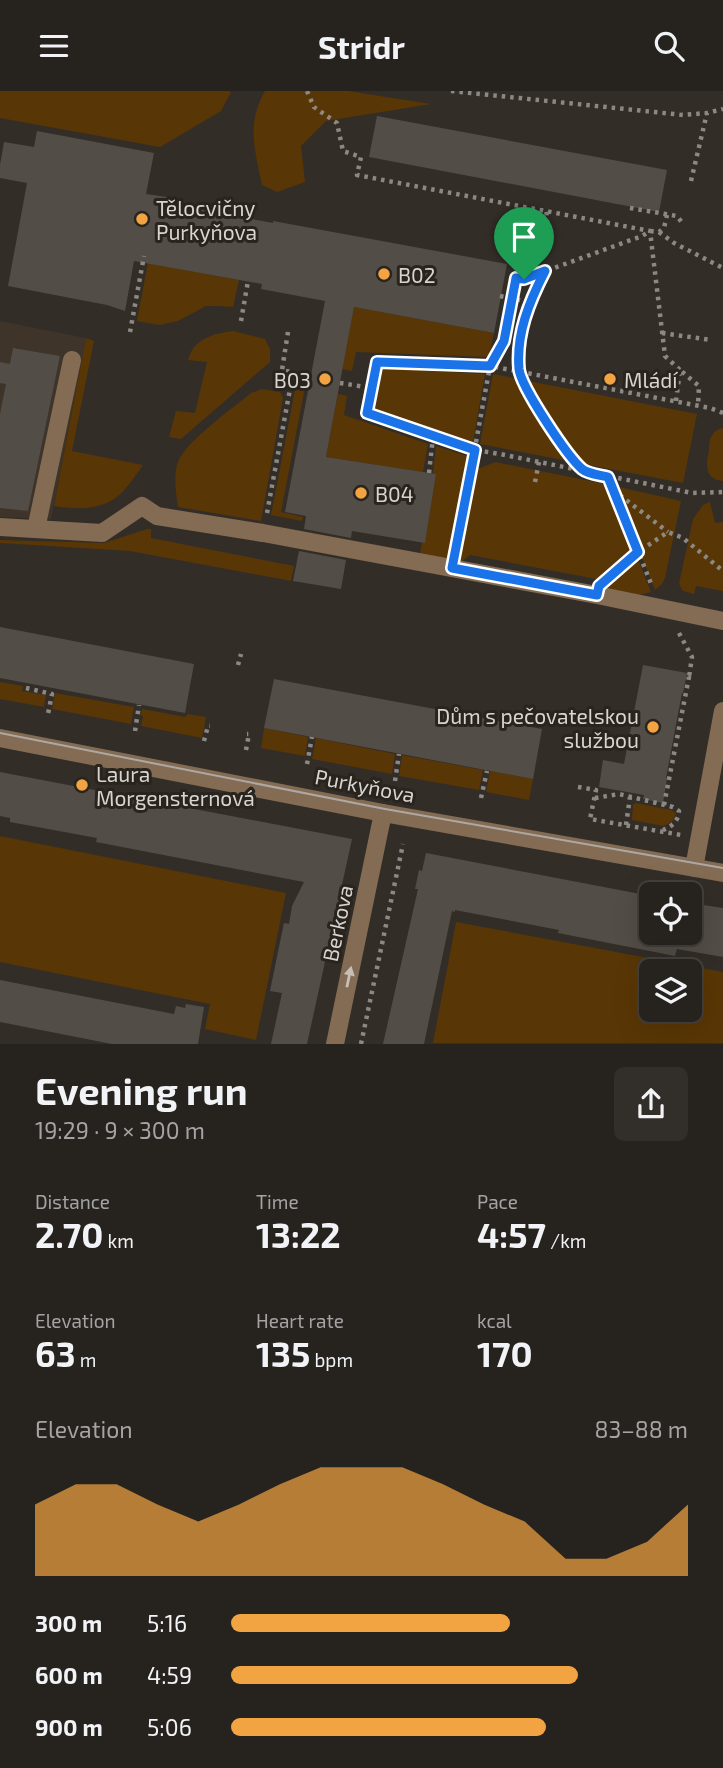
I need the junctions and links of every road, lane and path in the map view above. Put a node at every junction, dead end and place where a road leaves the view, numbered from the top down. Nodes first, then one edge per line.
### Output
1 (307, 91) edge
2 (451, 91) edge
3 (723, 109) edge
4 (707, 113) junction
5 (691, 181) dead end
6 (630, 208) dead end
7 (545, 211) junction
8 (667, 215) junction
9 (683, 224) dead end
10 (650, 231) junction
11 (659, 232) junction
12 (144, 256) dead end
13 (723, 268) edge
14 (545, 271) junction
15 (524, 279) junction
16 (248, 281) dead end
17 (500, 296) dead end
18 (529, 302) junction
19 (241, 321) dead end
20 (130, 332) dead end
21 (288, 333) dead end
22 (662, 333) junction
23 (711, 340) dead end
24 (72, 360) dead end
25 (490, 366) junction
26 (680, 370) junction
27 (519, 372) junction
28 (293, 373) junction
29 (310, 376) dead end
30 (340, 383) dead end
31 (372, 388) junction
32 (676, 401) junction
33 (698, 406) junction
34 (723, 413) edge
35 (433, 436) junction
36 (475, 450) junction
37 (539, 461) junction
38 (584, 471) junction
39 (429, 473) dead end
40 (608, 477) junction
41 (535, 482) dead end
42 (613, 489) junction
43 (723, 492) edge
44 (266, 514) dead end
45 (0, 527) edge
46 (36, 529) junction
47 (668, 532) junction
48 (638, 552) junction
49 (452, 568) junction
50 (723, 571) edge
51 (597, 595) junction
52 (667, 610) junction
53 (723, 621) edge
54 (241, 654) dead end
55 (692, 657) dead end
56 (238, 665) dead end
57 (26, 688) dead end
58 (139, 705) dead end
59 (723, 711) edge
60 (48, 714) dead end
61 (210, 726) dead end
62 (135, 731) dead end
63 (247, 734) dead end
64 (312, 737) dead end
65 (0, 738) edge
66 (204, 741) dead end
67 (246, 750) dead end
68 (399, 754) dead end
69 (307, 764) dead end
70 (487, 771) dead end
71 (395, 781) dead end
72 (578, 787) dead end
73 (630, 796) junction
74 (481, 798) dead end
75 (595, 798) junction
76 (664, 805) junction
77 (383, 813) junction
78 (626, 825) junction
79 (661, 831) junction
80 (700, 838) junction
81 (403, 844) dead end
82 (694, 868) junction
83 (723, 873) edge
84 (335, 1044) edge
85 (361, 1044) edge

1 - 7 path
2 - 4 path
3 - 4 path
4 - 5 path
6 - 8 path
7 - 10 path
7 - 15 path
8 - 9 path
8 - 11 path
10 - 11 path
10 - 14 path
10 - 22 path
11 - 13 path
12 - 20 path
14 - 15 path
14 - 18 path
15 - 25 path
16 - 19 path
17 - 18 path
18 - 27 path
21 - 28 path
22 - 23 path
22 - 26 path
24 - 46 street
25 - 27 path
25 - 31 path
25 - 36 path
26 - 32 path
26 - 33 path
27 - 32 path
27 - 38 path
28 - 29 path
28 - 44 path
30 - 31 path
31 - 35 path
32 - 33 path
33 - 34 path
35 - 36 path
35 - 39 path
36 - 37 path
36 - 49 path
37 - 38 path
37 - 41 path
38 - 40 path
40 - 42 path
40 - 43 path
42 - 47 path
42 - 48 path
45 - 46 street
46 - 49 street
47 - 48 path
47 - 50 path
48 - 51 path
48 - 52 path
49 - 51 street
51 - 52 street
52 - 53 street
54 - 56 path
55 - 76 path
57 - 60 path
58 - 62 path
59 - 80 street
61 - 66 path
63 - 67 path
64 - 69 path
65 - 77 street, Purkyňova
68 - 71 path
70 - 74 path
72 - 75 path
73 - 75 path
73 - 76 path
73 - 78 path
75 - 78 path
76 - 79 path
77 - 82 street, Purkyňova
84 -> 77 street, Berkova
78 - 79 path
79 - 80 path
80 - 82 street
81 - 85 path
82 - 83 street, Purkyňova

